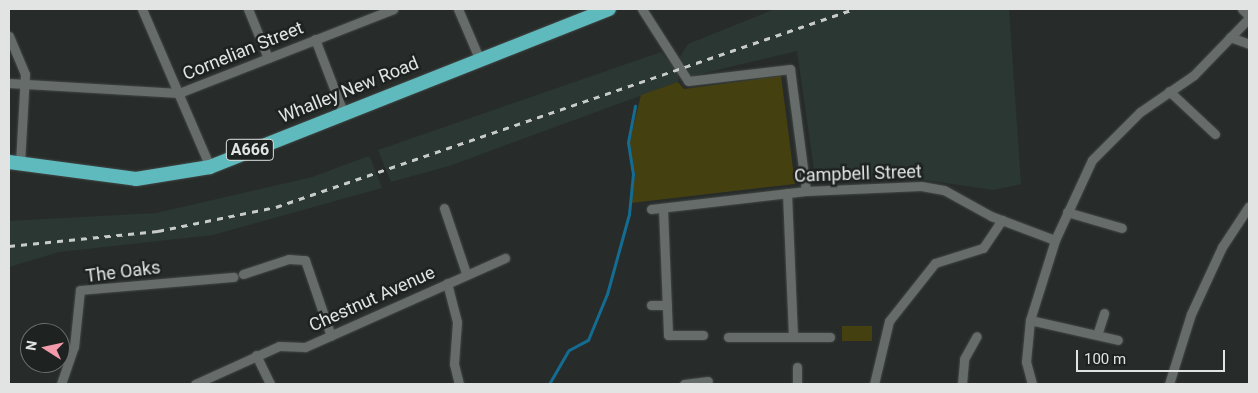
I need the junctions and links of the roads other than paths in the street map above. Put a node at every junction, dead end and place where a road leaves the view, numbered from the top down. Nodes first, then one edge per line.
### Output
1 (142, 9) edge
2 (248, 9) edge
3 (393, 9) edge
4 (458, 9) edge
5 (607, 9) edge
6 (642, 9) edge
7 (1242, 9) edge
8 (1249, 17) edge
9 (9, 36) edge
10 (1230, 37) junction
11 (315, 39) junction
12 (1249, 44) edge
13 (268, 58) junction
14 (479, 58) junction
15 (9, 83) edge
16 (25, 84) junction
17 (1169, 91) junction
18 (179, 93) junction
19 (343, 112) junction
20 (1215, 134) dead end
21 (14, 163) edge
22 (210, 167) junction
23 (806, 191) junction
24 (787, 193) junction
25 (1249, 206) edge
26 (444, 208) dead end
27 (663, 208) junction
28 (651, 209) dead end
29 (1067, 212) junction
30 (1002, 220) junction
31 (1122, 228) dead end
32 (1055, 240) junction
33 (506, 258) dead end
34 (466, 273) junction
35 (243, 274) dead end
36 (233, 277) dead end
37 (447, 283) junction
38 (651, 305) dead end
39 (667, 305) junction
40 (1104, 313) dead end
41 (1030, 320) junction
42 (703, 335) dead end
43 (1097, 335) junction
44 (330, 336) junction
45 (977, 336) dead end
46 (728, 337) dead end
47 (794, 337) junction
48 (830, 337) dead end
49 (1118, 340) dead end
50 (256, 355) junction
51 (797, 367) dead end
52 (708, 380) dead end
53 (61, 384) edge
54 (195, 384) edge
55 (270, 384) edge
56 (459, 384) edge
57 (684, 384) edge
58 (797, 384) edge
59 (874, 384) edge
60 (962, 384) edge
61 (1032, 384) edge
62 (1169, 384) edge

1 - 18 street
2 - 13 street
3 - 11 street, Cornelian Street
4 - 14 street
5 - 14 highway, Whalley New Road / A666
6 - 23 street
7 - 8 street
8 - 10 street
9 - 16 street
10 - 12 street
10 - 17 street
11 - 13 street, Cornelian Street
11 - 19 street
13 - 18 street, Cornelian Street
14 - 19 highway, Whalley New Road / A666
15 - 16 street, Cornelian Street
16 - 18 street, Cornelian Street
16 - 21 street
17 - 20 street
17 - 29 street
18 - 22 street
19 - 22 highway, Whalley New Road / A666
21 - 22 highway, Whalley New Road / A666
23 - 24 street, Campbell Street
23 - 30 street, Campbell Street
24 - 27 street, Campbell Street
24 - 47 street
25 - 62 street
26 - 34 street
27 - 28 street, Campbell Street
27 - 39 street
29 - 31 street
29 - 32 street
30 - 32 street, Campbell Street
30 - 59 street
32 - 41 street
33 - 34 street, Chestnut Avenue
34 - 37 street, Chestnut Avenue
35 - 44 street
36 - 53 street, The Oaks
37 - 44 street, Chestnut Avenue
37 - 56 street
38 - 39 street
39 - 42 street
40 - 43 street
41 - 43 street
41 - 61 street
43 - 49 street
44 - 50 street, Chestnut Avenue
45 - 60 street
46 - 47 street
47 - 48 street
50 - 54 street, Chestnut Avenue
50 - 55 street
51 - 58 street
52 - 57 street

